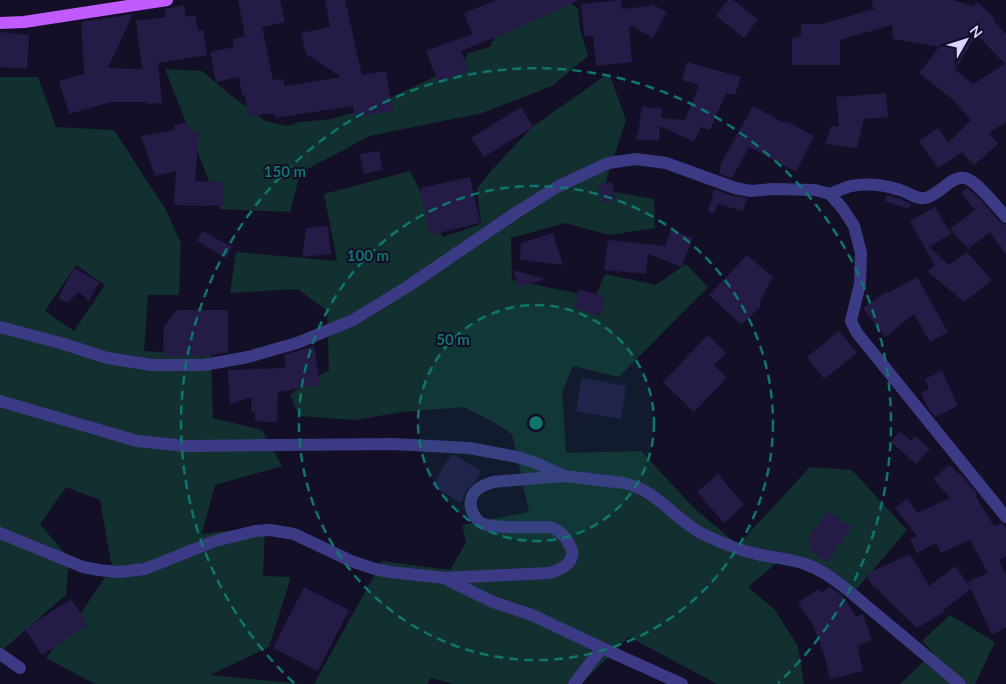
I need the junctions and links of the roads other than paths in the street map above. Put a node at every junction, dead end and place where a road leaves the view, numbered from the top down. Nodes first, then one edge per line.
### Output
1 (166, 0) edge
2 (0, 23) edge
3 (830, 194) junction
4 (1006, 217) edge
5 (0, 327) edge
6 (0, 401) edge
7 (564, 476) junction
8 (1006, 517) edge
9 (0, 533) edge
10 (445, 578) junction
11 (602, 648) junction
12 (0, 654) edge
13 (20, 668) dead end
14 (574, 684) edge
15 (682, 684) edge
16 (960, 684) edge

1 - 2 main road
3 - 4 street
3 - 5 street
3 - 8 street
6 - 7 street
7 - 10 street
7 - 16 street
9 - 10 street
10 - 11 street
11 - 14 street
11 - 15 street
12 - 13 street

